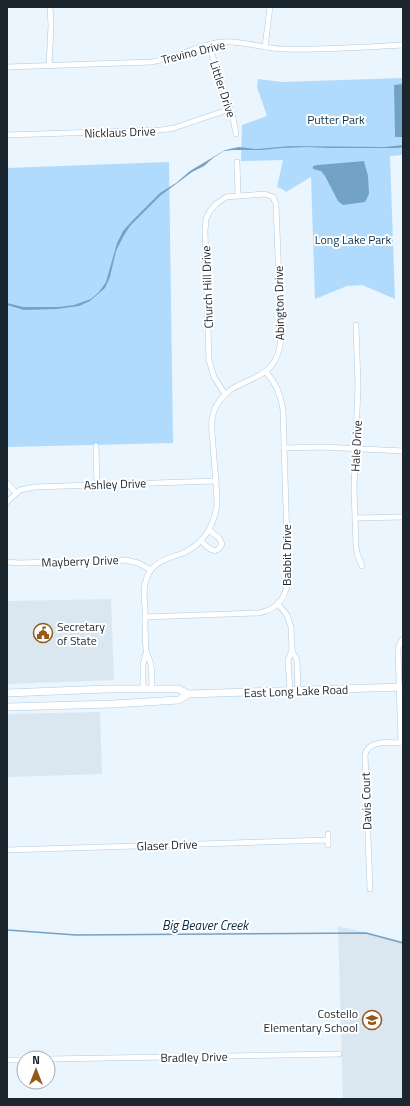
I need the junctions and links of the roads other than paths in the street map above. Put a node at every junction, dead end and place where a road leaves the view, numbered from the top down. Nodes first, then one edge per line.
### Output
1 (50, 7) edge
2 (270, 7) edge
3 (209, 45) junction
4 (403, 45) edge
5 (265, 47) junction
6 (49, 66) junction
7 (7, 67) edge
8 (230, 109) junction
9 (236, 134) dead end
10 (7, 135) edge
11 (237, 162) dead end
12 (238, 196) junction
13 (356, 325) dead end
14 (266, 372) junction
15 (225, 394) junction
16 (96, 446) dead end
17 (284, 448) junction
18 (355, 450) junction
19 (403, 451) edge
20 (216, 480) junction
21 (7, 483) edge
22 (97, 484) junction
23 (16, 493) junction
24 (7, 502) edge
25 (403, 517) edge
26 (355, 518) junction
27 (209, 530) junction
28 (201, 541) junction
29 (7, 562) edge
30 (362, 566) dead end
31 (151, 570) junction
32 (278, 604) junction
33 (145, 617) junction
34 (403, 639) edge
35 (292, 651) junction
36 (146, 653) junction
37 (401, 687) edge
38 (143, 689) junction
39 (152, 689) junction
40 (165, 689) junction
41 (93, 690) junction
42 (298, 690) junction
43 (65, 691) junction
44 (290, 691) junction
45 (7, 693) edge
46 (188, 694) junction
47 (163, 701) junction
48 (92, 704) junction
49 (62, 705) junction
50 (7, 707) edge
51 (402, 743) edge
52 (328, 840) dead end
53 (7, 850) edge
54 (370, 889) dead end
55 (339, 1054) dead end
56 (56, 1059) edge

1 - 6 street
2 - 5 street
3 - 5 street, Trevino Drive
3 - 6 street, Trevino Drive
3 - 8 street, Littler Drive
4 - 5 street, Trevino Drive
6 - 7 street, Trevino Drive
8 - 9 street, Littler Drive
8 - 10 street, Nicklaus Drive
11 - 12 street
12 - 14 street, Abington Drive
12 - 15 street, Church Hill Drive
13 - 18 street, Hale Drive
14 - 15 street, Abington Drive
14 - 17 street, Babbit Drive
15 - 20 street, Abington Drive
16 - 22 street
17 - 18 street
17 - 32 street, Babbit Drive
18 - 19 street
18 - 26 street, Hale Drive
20 - 22 street, Ashley Drive
20 - 27 street, Abington Drive
21 - 23 street
22 - 23 street, Ashley Drive
23 - 24 street, Ashley Drive
25 - 26 street
26 - 30 street, Hale Drive
27 - 28 street, Abington Drive
27 - 28 street
28 - 31 street, Abington Drive
29 - 31 street, Mayberry Drive
31 - 33 street
32 - 33 street
32 - 35 street
33 - 36 street
34 - 37 street
35 - 42 street
35 - 44 street
36 - 38 street
36 - 39 street
37 - 42 main road, East Long Lake Road
37 - 51 street
38 - 39 main road, East Long Lake Road
38 - 41 main road, East Long Lake Road
39 - 40 main road, East Long Lake Road
40 - 46 main road, East Long Lake Road
40 - 47 main road
41 - 43 main road, East Long Lake Road
41 - 48 main road
42 - 44 main road, East Long Lake Road
43 - 45 main road, East Long Lake Road
43 - 49 main road
44 - 46 main road, East Long Lake Road
46 - 47 main road, East Long Lake Road
47 - 48 main road, East Long Lake Road
48 - 49 main road, East Long Lake Road
49 - 50 main road, East Long Lake Road
51 - 54 street, Davis Court
52 - 53 street, Glaser Drive
55 - 56 street, Bradley Drive

